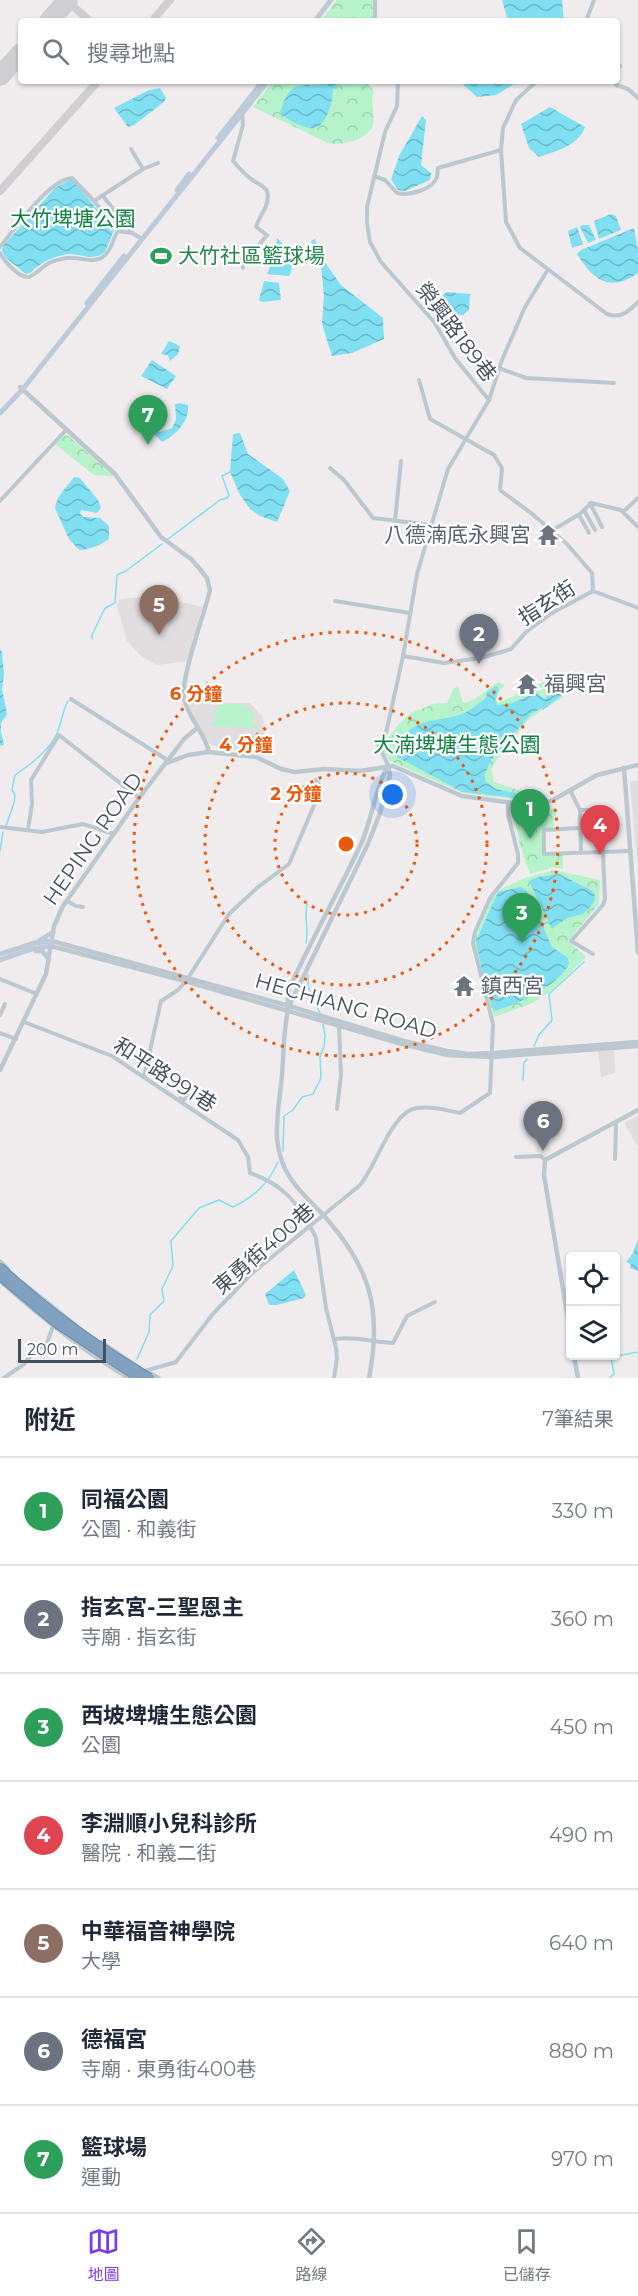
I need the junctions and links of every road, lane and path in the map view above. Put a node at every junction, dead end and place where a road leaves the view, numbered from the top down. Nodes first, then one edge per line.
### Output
1 (329, 0) edge
2 (375, 0) edge
3 (594, 0) edge
4 (314, 18) edge
5 (375, 18) edge
6 (587, 18) edge
7 (261, 84) edge
8 (265, 84) edge
9 (398, 84) edge
10 (534, 84) edge
11 (616, 85) dead end
12 (638, 98) edge
13 (241, 112) junction
14 (131, 149) dead end
15 (501, 150) junction
16 (158, 163) dead end
17 (143, 169) junction
18 (374, 176) junction
19 (102, 195) junction
20 (94, 201) junction
21 (118, 231) junction
22 (132, 233) junction
23 (139, 237) junction
24 (0, 247) edge
25 (0, 254) edge
26 (243, 268) dead end
27 (547, 271) junction
28 (638, 302) edge
29 (499, 368) junction
30 (419, 380) dead end
31 (614, 383) dead end
32 (21, 388) junction
33 (489, 400) junction
34 (0, 408) edge
35 (0, 413) edge
36 (66, 430) junction
37 (465, 439) junction
38 (401, 461) dead end
39 (330, 468) dead end
40 (638, 498) edge
41 (0, 501) edge
42 (590, 504) junction
43 (584, 510) junction
44 (623, 512) junction
45 (579, 515) junction
46 (395, 521) junction
47 (431, 525) junction
48 (602, 527) dead end
49 (638, 527) edge
50 (595, 530) dead end
51 (551, 531) junction
52 (589, 533) dead end
53 (593, 591) junction
54 (335, 601) dead end
55 (638, 609) edge
56 (411, 613) junction
57 (403, 656) junction
58 (71, 699) dead end
59 (197, 728) junction
60 (209, 753) junction
61 (168, 762) junction
62 (388, 765) junction
63 (638, 765) edge
64 (624, 768) junction
65 (316, 780) dead end
66 (570, 790) junction
67 (139, 798) junction
68 (508, 802) junction
69 (580, 810) junction
70 (0, 827) edge
71 (580, 828) junction
72 (28, 830) junction
73 (115, 834) junction
74 (603, 851) junction
75 (631, 851) junction
76 (581, 852) junction
77 (638, 863) edge
78 (632, 864) junction
79 (67, 901) junction
80 (82, 907) dead end
81 (53, 932) junction
82 (36, 943) junction
83 (51, 943) junction
84 (638, 952) edge
85 (0, 954) edge
86 (593, 954) dead end
87 (14, 956) junction
88 (50, 959) junction
89 (0, 960) edge
90 (0, 978) edge
91 (187, 980) junction
92 (37, 994) junction
93 (5, 1004) dead end
94 (288, 1008) junction
95 (0, 1015) edge
96 (24, 1022) junction
97 (340, 1024) junction
98 (0, 1033) edge
99 (16, 1039) junction
100 (638, 1044) edge
101 (493, 1055) junction
102 (0, 1070) edge
103 (144, 1077) junction
104 (190, 1092) dead end
105 (177, 1096) dead end
106 (337, 1109) dead end
107 (638, 1110) edge
108 (616, 1123) junction
109 (516, 1157) dead end
110 (615, 1159) dead end
111 (545, 1160) junction
112 (325, 1216) junction
113 (310, 1227) junction
114 (0, 1261) edge
115 (0, 1267) edge
116 (0, 1276) edge
117 (0, 1281) edge
118 (435, 1302) dead end
119 (566, 1307) edge
120 (54, 1326) junction
121 (335, 1339) junction
122 (96, 1340) junction
123 (375, 1342) junction
124 (90, 1353) junction
125 (575, 1360) edge
126 (147, 1374) edge
127 (4, 1378) edge
128 (126, 1378) edge
129 (139, 1378) edge
130 (159, 1378) edge
131 (334, 1378) edge
132 (369, 1378) edge
133 (578, 1378) edge

1 - 4 main road
2 - 5 street
3 - 6 street
7 - 13 main road
8 - 13 main road
9 - 18 street, 榮興路189巷
10 - 15 street
11 - 12 street
13 - 23 main road
13 - 26 street
13 - 32 main road
14 - 17 street
15 - 18 street
15 - 27 street
16 - 17 street
17 - 19 street
18 - 33 street, 榮興路189巷
19 - 20 street
19 - 22 street
20 - 21 street
20 - 24 street
21 - 22 street
21 - 25 street
22 - 23 street
23 - 32 main road
27 - 28 street
27 - 29 street
29 - 31 street
29 - 33 street
30 - 37 street
32 - 34 main road
32 - 35 main road
32 - 36 street
33 - 37 street
36 - 41 street
36 - 59 street
37 - 47 street
37 - 51 street
38 - 46 street
39 - 46 street
40 - 44 street
42 - 43 street
42 - 44 street
42 - 48 street
43 - 45 street
43 - 50 street
44 - 49 street
45 - 51 street
45 - 52 street
46 - 47 street
47 - 56 street
51 - 53 street
53 - 55 street, 指玄街
53 - 57 street, 指玄街
54 - 56 street
56 - 57 street
57 - 62 street
58 - 61 street
59 - 60 street
59 - 61 street, HEPING ROAD
60 - 61 street, HEPING ROAD
60 - 62 street, HEPING ROAD
61 - 67 street, HEPING ROAD
62 - 68 street
62 - 94 street
63 - 64 street
64 - 66 street
64 - 75 street
65 - 91 street
66 - 68 street
66 - 69 street
67 - 72 street
67 - 73 street, HEPING ROAD
68 - 101 street
69 - 71 street
69 - 74 street
70 - 72 street
71 - 76 street
71 - 76 street
72 - 73 street
73 - 79 street, HEPING ROAD
74 - 75 street
74 - 76 street
74 - 86 street
75 - 78 street
77 - 78 street
78 - 84 street
79 - 80 street
79 - 81 street, HEPING ROAD
81 - 82 main road
81 - 83 street, HEPING ROAD
82 - 83 main road
82 - 85 main road
83 - 87 main road
83 - 88 street, HEPING ROAD
83 - 91 street, HECHIANG ROAD
87 - 88 main road
87 - 89 main road
88 - 92 street, HEPING ROAD
90 - 92 street
91 - 94 street, HECHIANG ROAD
91 - 103 street
92 - 96 street, HEPING ROAD
93 - 95 street
94 - 97 street, HECHIANG ROAD
94 - 112 street
96 - 99 street, HEPING ROAD
96 - 103 street, 和平路991巷
97 - 101 street, HECHIANG ROAD
97 - 106 street
98 - 99 street
99 - 102 street, HEPING ROAD
100 - 101 street, HECHIANG ROAD
101 - 112 street, 東勇街400巷
103 - 113 street, 和平路991巷
104 - 105 street
107 - 108 street
108 - 110 street
108 - 111 street
109 - 111 street
111 - 119 street
112 - 113 street, 東勇街400巷
112 - 123 street
113 - 121 street, 和平路991巷
113 - 126 street, 東勇街400巷
114 - 122 street
115 - 126 highway, bridge
116 - 129 highway, bridge
117 - 120 street
118 - 123 street
120 - 124 street
120 - 127 street
121 - 123 street
121 - 131 street, 和平路991巷
122 - 124 street
122 - 126 street
123 - 132 street
124 - 128 street
125 - 133 street
126 - 128 street, 東勇街400巷
126 - 130 street

